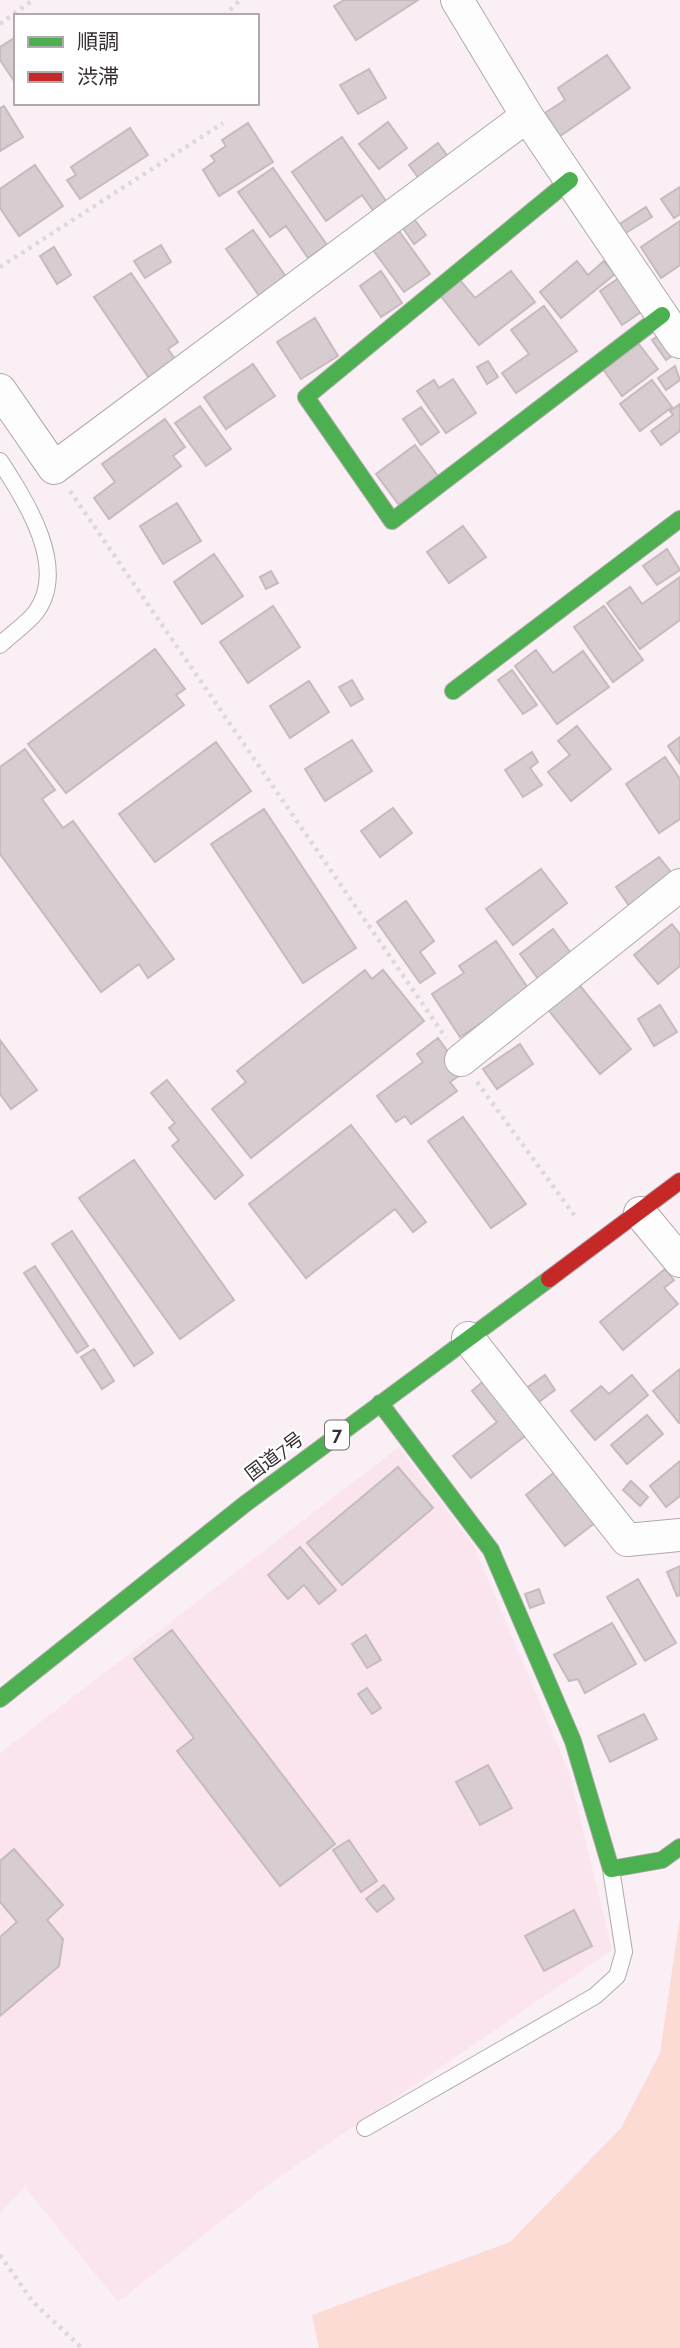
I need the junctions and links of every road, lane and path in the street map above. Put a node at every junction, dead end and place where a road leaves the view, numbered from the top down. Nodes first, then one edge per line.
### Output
1 (33, 0) edge
2 (240, 0) edge
3 (457, 0) edge
4 (226, 14) edge
5 (0, 24) edge
6 (527, 116) junction
7 (223, 122) dead end
8 (570, 180) junction
9 (0, 267) edge
10 (662, 316) junction
11 (680, 342) edge
12 (0, 390) edge
13 (0, 461) edge
14 (54, 468) junction
15 (680, 519) edge
16 (0, 645) edge
17 (453, 691) dead end
18 (680, 885) edge
19 (461, 1060) junction
20 (680, 1181) edge
21 (640, 1213) junction
22 (597, 1245) junction
23 (680, 1261) edge
24 (468, 1338) junction
25 (380, 1403) junction
26 (680, 1535) edge
27 (0, 1699) edge
28 (680, 1847) edge
29 (611, 1869) junction
30 (365, 2128) dead end
31 (0, 2255) edge
32 (82, 2348) edge

1 - 5 path
2 - 4 path
3 - 6 street
6 - 8 street
6 - 14 street
7 - 9 path
8 - 10 street
8 - 10 main road
10 - 11 street
12 - 14 street
13 - 16 lane
14 - 19 path
15 - 17 main road
18 - 19 street
19 - 22 path
20 - 21 main road, 国道7号 / 7
21 - 22 main road, 国道7号 / 7
21 - 23 street
22 - 24 main road, 国道7号 / 7
24 - 25 main road, 国道7号 / 7
24 - 26 street
25 - 27 main road, 国道7号 / 7
25 - 29 main road
28 - 29 main road
29 - 30 lane
31 - 32 path

